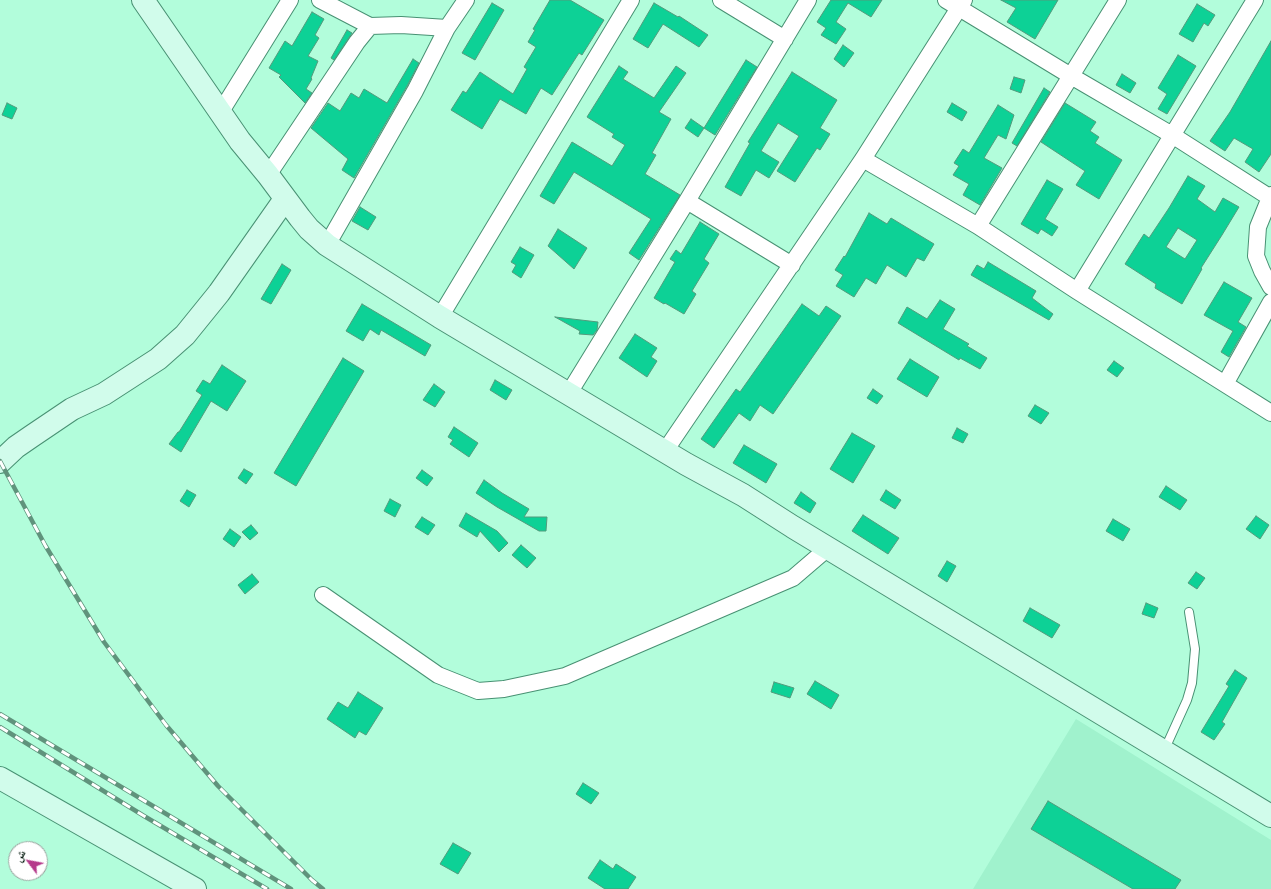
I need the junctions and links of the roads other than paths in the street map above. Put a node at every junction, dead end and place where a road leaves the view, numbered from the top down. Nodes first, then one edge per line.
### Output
1 (143, 0) edge
2 (290, 0) edge
3 (320, 0) edge
4 (466, 0) edge
5 (631, 0) edge
6 (721, 0) edge
7 (808, 0) edge
8 (1118, 0) edge
9 (1255, 0) edge
10 (956, 3) edge
11 (370, 26) junction
12 (447, 28) junction
13 (785, 39) junction
14 (1070, 76) junction
15 (220, 113) junction
16 (1172, 135) junction
17 (863, 159) junction
18 (268, 175) junction
19 (1270, 196) edge
20 (285, 199) junction
21 (687, 201) junction
22 (978, 226) junction
23 (327, 245) junction
24 (792, 264) junction
25 (1271, 287) edge
26 (1077, 291) junction
27 (1271, 302) edge
28 (440, 317) junction
29 (1225, 384) junction
30 (569, 393) junction
31 (1271, 413) edge
32 (665, 451) junction
33 (0, 462) edge
34 (828, 548) junction
35 (323, 595) dead end
36 (1189, 612) dead end
37 (1164, 751) junction
38 (0, 778) edge
39 (1271, 816) edge
40 (195, 889) edge

1 - 15 main road
2 - 15 street
3 - 11 street
4 - 12 street
5 - 28 street
6 - 13 street
7 - 13 street
8 - 14 street
9 - 16 street
10 - 14 street
10 - 17 street
11 - 12 street
11 - 18 street
12 - 23 street
13 - 21 street
14 - 16 street
14 - 22 street
15 - 18 main road
16 - 19 street
16 - 26 street
17 - 22 street
17 - 24 street
18 - 20 main road
19 - 25 street
20 - 23 main road
20 - 33 main road
21 - 24 street
21 - 30 street
22 - 26 street
23 - 28 main road
24 - 32 street
26 - 29 street
27 - 29 street
28 - 30 main road
29 - 31 street
30 - 32 main road
32 - 34 main road
34 - 35 street
34 - 37 main road
36 - 37 lane
37 - 39 main road
38 - 40 main road

